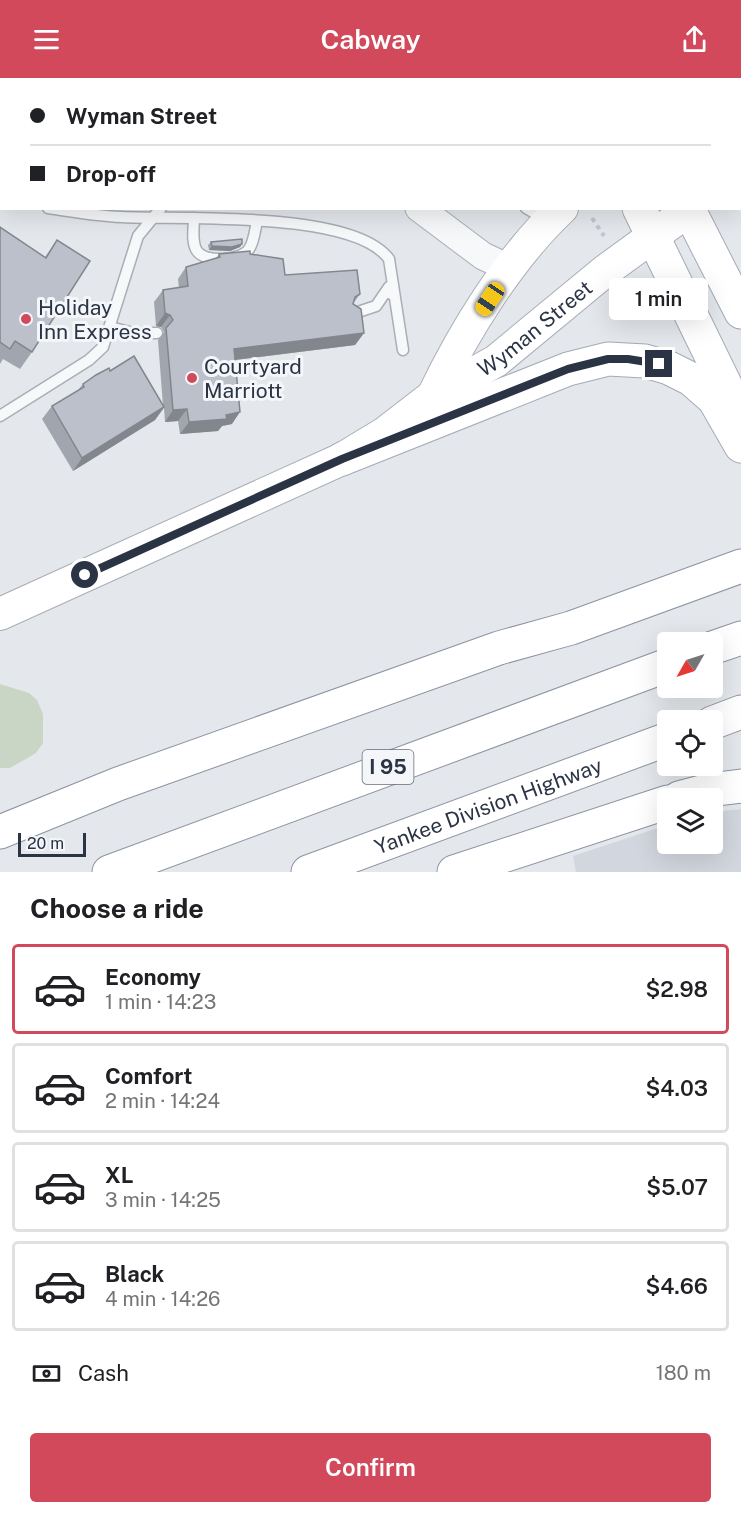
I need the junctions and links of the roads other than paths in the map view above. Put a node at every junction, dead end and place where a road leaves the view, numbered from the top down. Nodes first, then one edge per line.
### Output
1 (63, 210) edge
2 (421, 210) edge
3 (687, 210) edge
4 (690, 210) edge
5 (158, 213) edge
6 (546, 213) edge
7 (194, 218) junction
8 (257, 221) junction
9 (646, 222) edge
10 (511, 269) junction
11 (741, 312) edge
12 (352, 314) edge
13 (110, 327) junction
14 (157, 333) dead end
15 (433, 396) junction
16 (0, 416) edge
17 (741, 418) edge
18 (741, 446) edge
19 (342, 459) junction
20 (741, 549) edge
21 (741, 566) edge
22 (0, 614) edge
23 (741, 638) edge
24 (723, 644) edge
25 (498, 648) junction
26 (657, 669) edge
27 (741, 712) edge
28 (723, 719) edge
29 (657, 743) edge
30 (741, 786) edge
31 (723, 788) edge
32 (657, 806) edge
33 (0, 832) edge
34 (109, 872) edge
35 (308, 872) edge
36 (454, 872) edge

1 - 5 lane
2 - 10 street
3 - 9 main road, Wyman Street
4 - 11 main road
5 - 7 lane
5 - 13 lane
6 - 10 main road, Wyman Street
7 - 8 lane
7 - 8 lane
8 - 12 lane
9 - 15 main road, Wyman Street
9 - 17 main road
10 - 15 main road, Wyman Street
13 - 14 lane
13 - 16 lane
15 - 19 main road, Wyman Street
18 - 19 main road
19 - 22 main road, Wyman Street
20 - 25 main road
21 - 25 main road
23 - 24 main road
25 - 33 main road
26 - 34 main road, I 95
27 - 28 main road
29 - 35 main road, Yankee Division Highway
30 - 31 main road
32 - 36 main road

